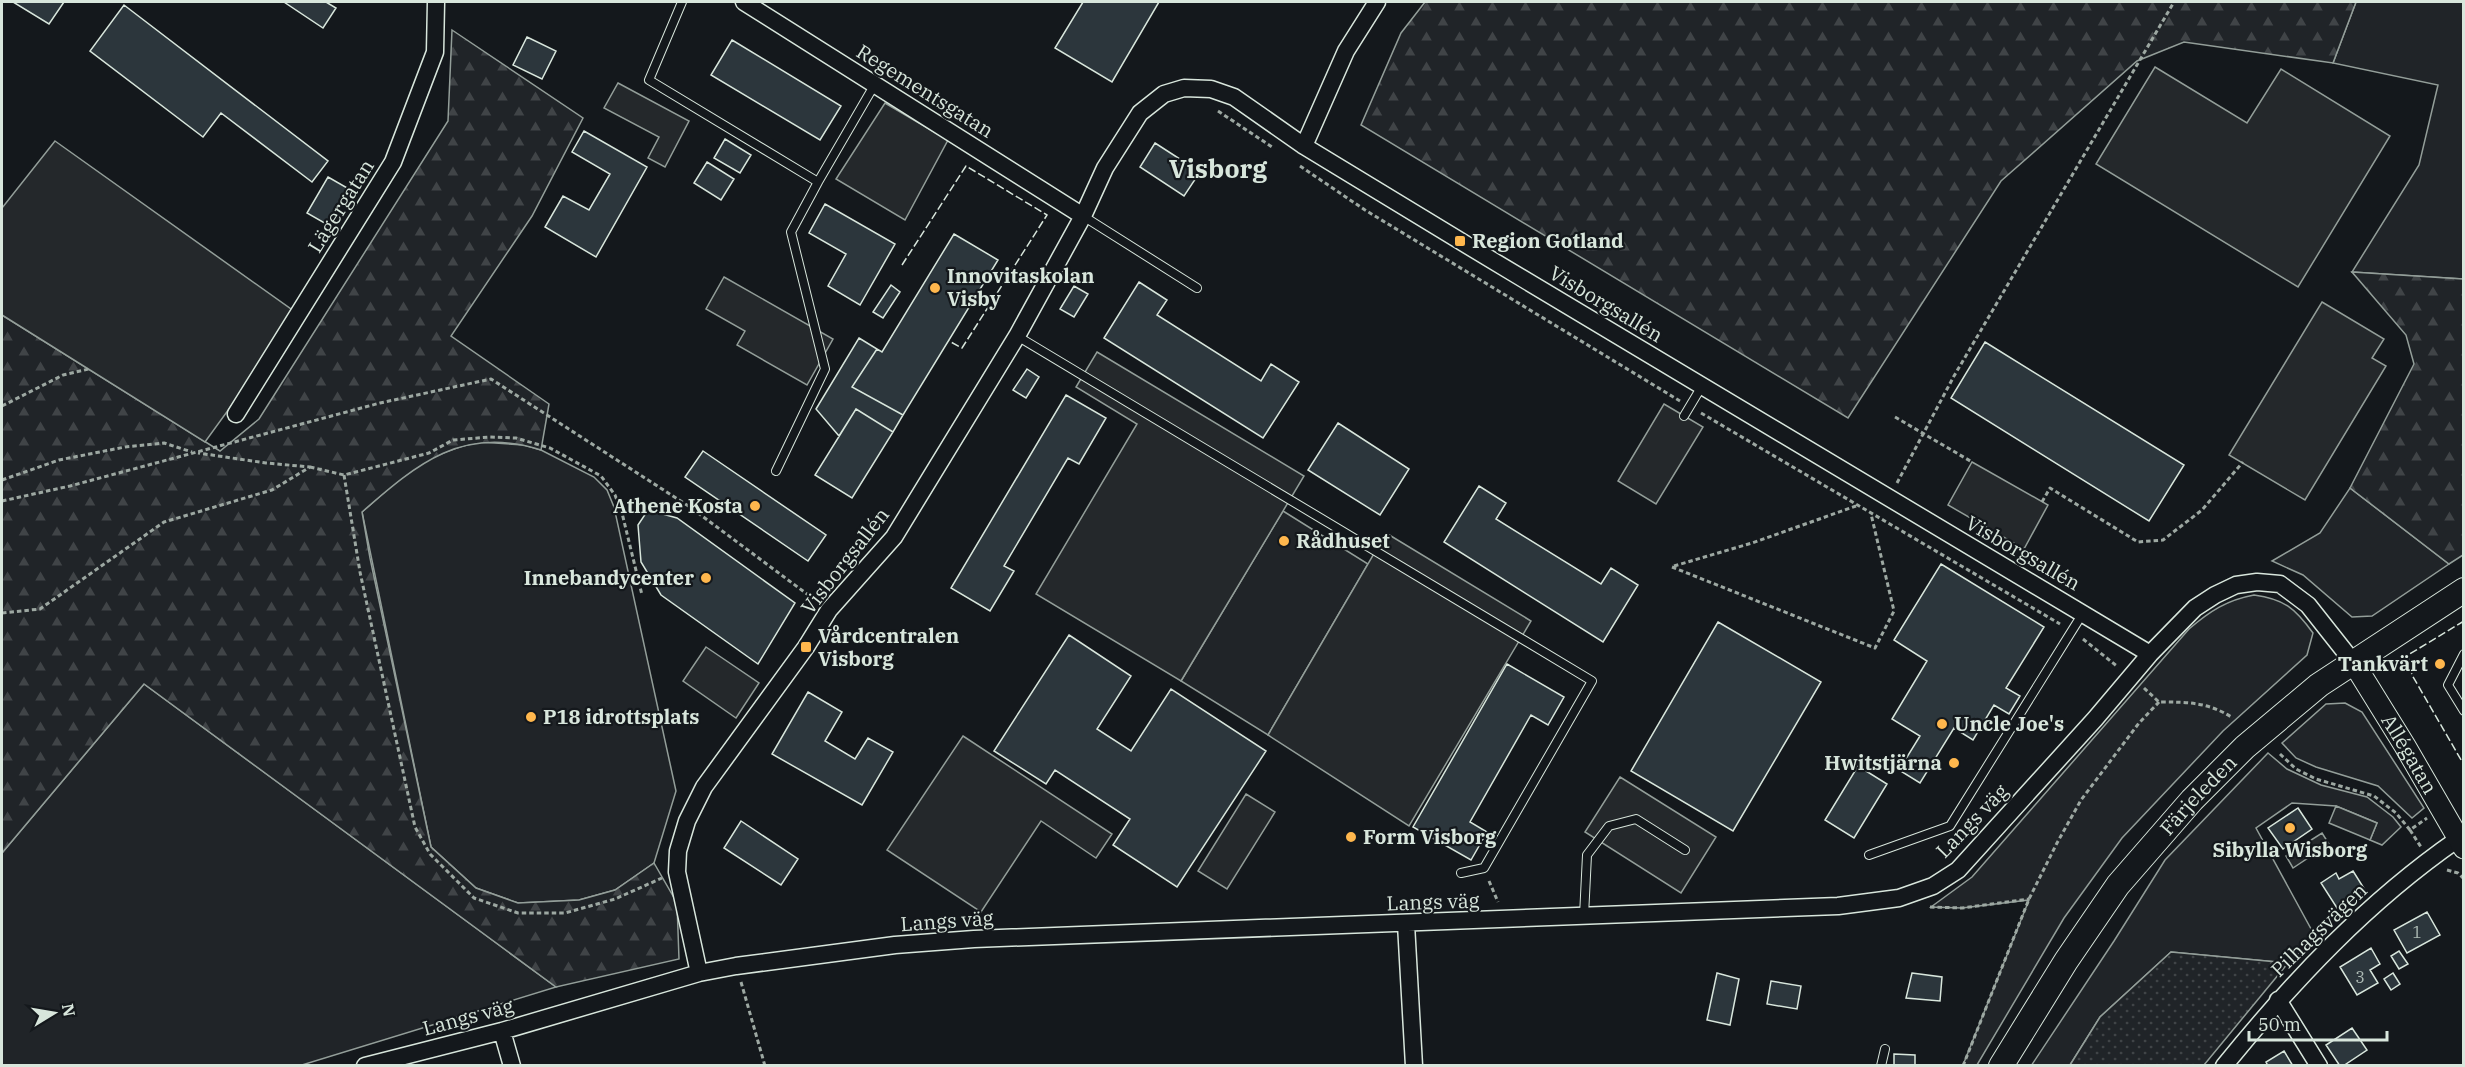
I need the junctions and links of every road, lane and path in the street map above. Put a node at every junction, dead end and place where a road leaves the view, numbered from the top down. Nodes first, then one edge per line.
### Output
1 (436, 2) edge
2 (682, 2) edge
3 (744, 2) edge
4 (1377, 2) edge
5 (2174, 2) edge
6 (874, 84) junction
7 (1213, 107) dead end
8 (1304, 146) junction
9 (1280, 152) dead end
10 (1299, 165) dead end
11 (818, 182) junction
12 (1083, 216) junction
13 (1197, 288) dead end
14 (1017, 336) junction
15 (89, 369) dead end
16 (1702, 386) junction
17 (2, 406) edge
18 (1690, 407) junction
19 (236, 414) dead end
20 (1684, 416) dead end
21 (1896, 417) dead end
22 (1924, 432) junction
23 (194, 453) junction
24 (1972, 462) dead end
25 (2243, 462) dead end
26 (310, 467) junction
27 (776, 471) dead end
28 (344, 475) junction
29 (2, 480) edge
30 (1889, 497) junction
31 (2, 501) edge
32 (2042, 502) dead end
33 (1857, 505) junction
34 (1871, 514) junction
35 (2463, 590) edge
36 (642, 595) dead end
37 (829, 610) junction
38 (2, 613) edge
39 (2084, 613) junction
40 (2071, 630) junction
41 (2150, 654) junction
42 (2463, 654) edge
43 (2353, 662) junction
44 (2130, 677) junction
45 (2159, 702) junction
46 (2463, 711) edge
47 (2233, 718) dead end
48 (2280, 754) dead end
49 (2439, 809) junction
50 (2462, 840) edge
51 (1685, 850) dead end
52 (1869, 855) dead end
53 (1484, 868) junction
54 (677, 872) junction
55 (1461, 873) dead end
56 (1899, 898) junction
57 (2030, 899) junction
58 (1584, 917) junction
59 (1505, 920) junction
60 (1406, 924) junction
61 (736, 966) junction
62 (699, 973) junction
63 (2278, 1000) junction
64 (502, 1031) junction
65 (1886, 1049) dead end
66 (365, 1065) edge
67 (512, 1065) edge
68 (765, 1065) edge
69 (1414, 1065) edge
70 (1881, 1065) edge
71 (1963, 1065) edge
72 (2001, 1065) edge
73 (2224, 1065) edge
74 (2319, 1065) edge

1 - 19 street, Lägergatan
2 - 11 lane
3 - 6 street, Regementsgatan
4 - 8 street
5 - 22 path
6 - 11 lane
6 - 12 street, Regementsgatan
7 - 9 path
8 - 12 street, Visborgsallén
8 - 16 street, Visborgsallén
10 - 18 path
11 - 27 lane
12 - 13 lane
12 - 14 street, Visborgsallén
14 - 37 street, Visborgsallén
14 - 53 lane
15 - 17 path
16 - 18 lane
16 - 30 street, Visborgsallén
18 - 20 lane
18 - 33 path
21 - 22 path
22 - 24 path
22 - 30 path
23 - 26 path
23 - 29 path
23 - 31 path
23 - 37 path
25 - 32 path
26 - 28 path
26 - 38 path
28 - 36 path
28 - 54 path
30 - 39 street, Visborgsallén
33 - 34 path
33 - 34 path
34 - 40 path
35 - 43 main road, Färjeleden
37 - 54 street, Visborgsallén
39 - 40 lane
39 - 41 street, Visborgsallén
40 - 44 path
40 - 52 lane
41 - 43 street, Langs väg
41 - 44 street, Langs väg
42 - 46 lane
43 - 49 street, Allégatan
43 - 72 main road, Färjeleden
44 - 45 path
44 - 56 street, Langs väg
45 - 47 path
45 - 57 path
48 - 49 path
49 - 50 street, Allégatan
50 - 63 street, Pilhagsvägen
51 - 58 lane
53 - 55 lane
53 - 59 path
54 - 62 street, Visborgsallén
56 - 57 path
56 - 58 street, Langs väg
57 - 71 path
58 - 59 street, Langs väg
59 - 60 street, Langs väg
60 - 61 street, Langs väg
60 - 69 street
61 - 62 street, Langs väg
61 - 68 path
62 - 64 street, Langs väg
63 - 73 street, Pilhagsvägen
63 - 74 street
64 - 66 street, Langs väg
64 - 67 street
65 - 70 lane

